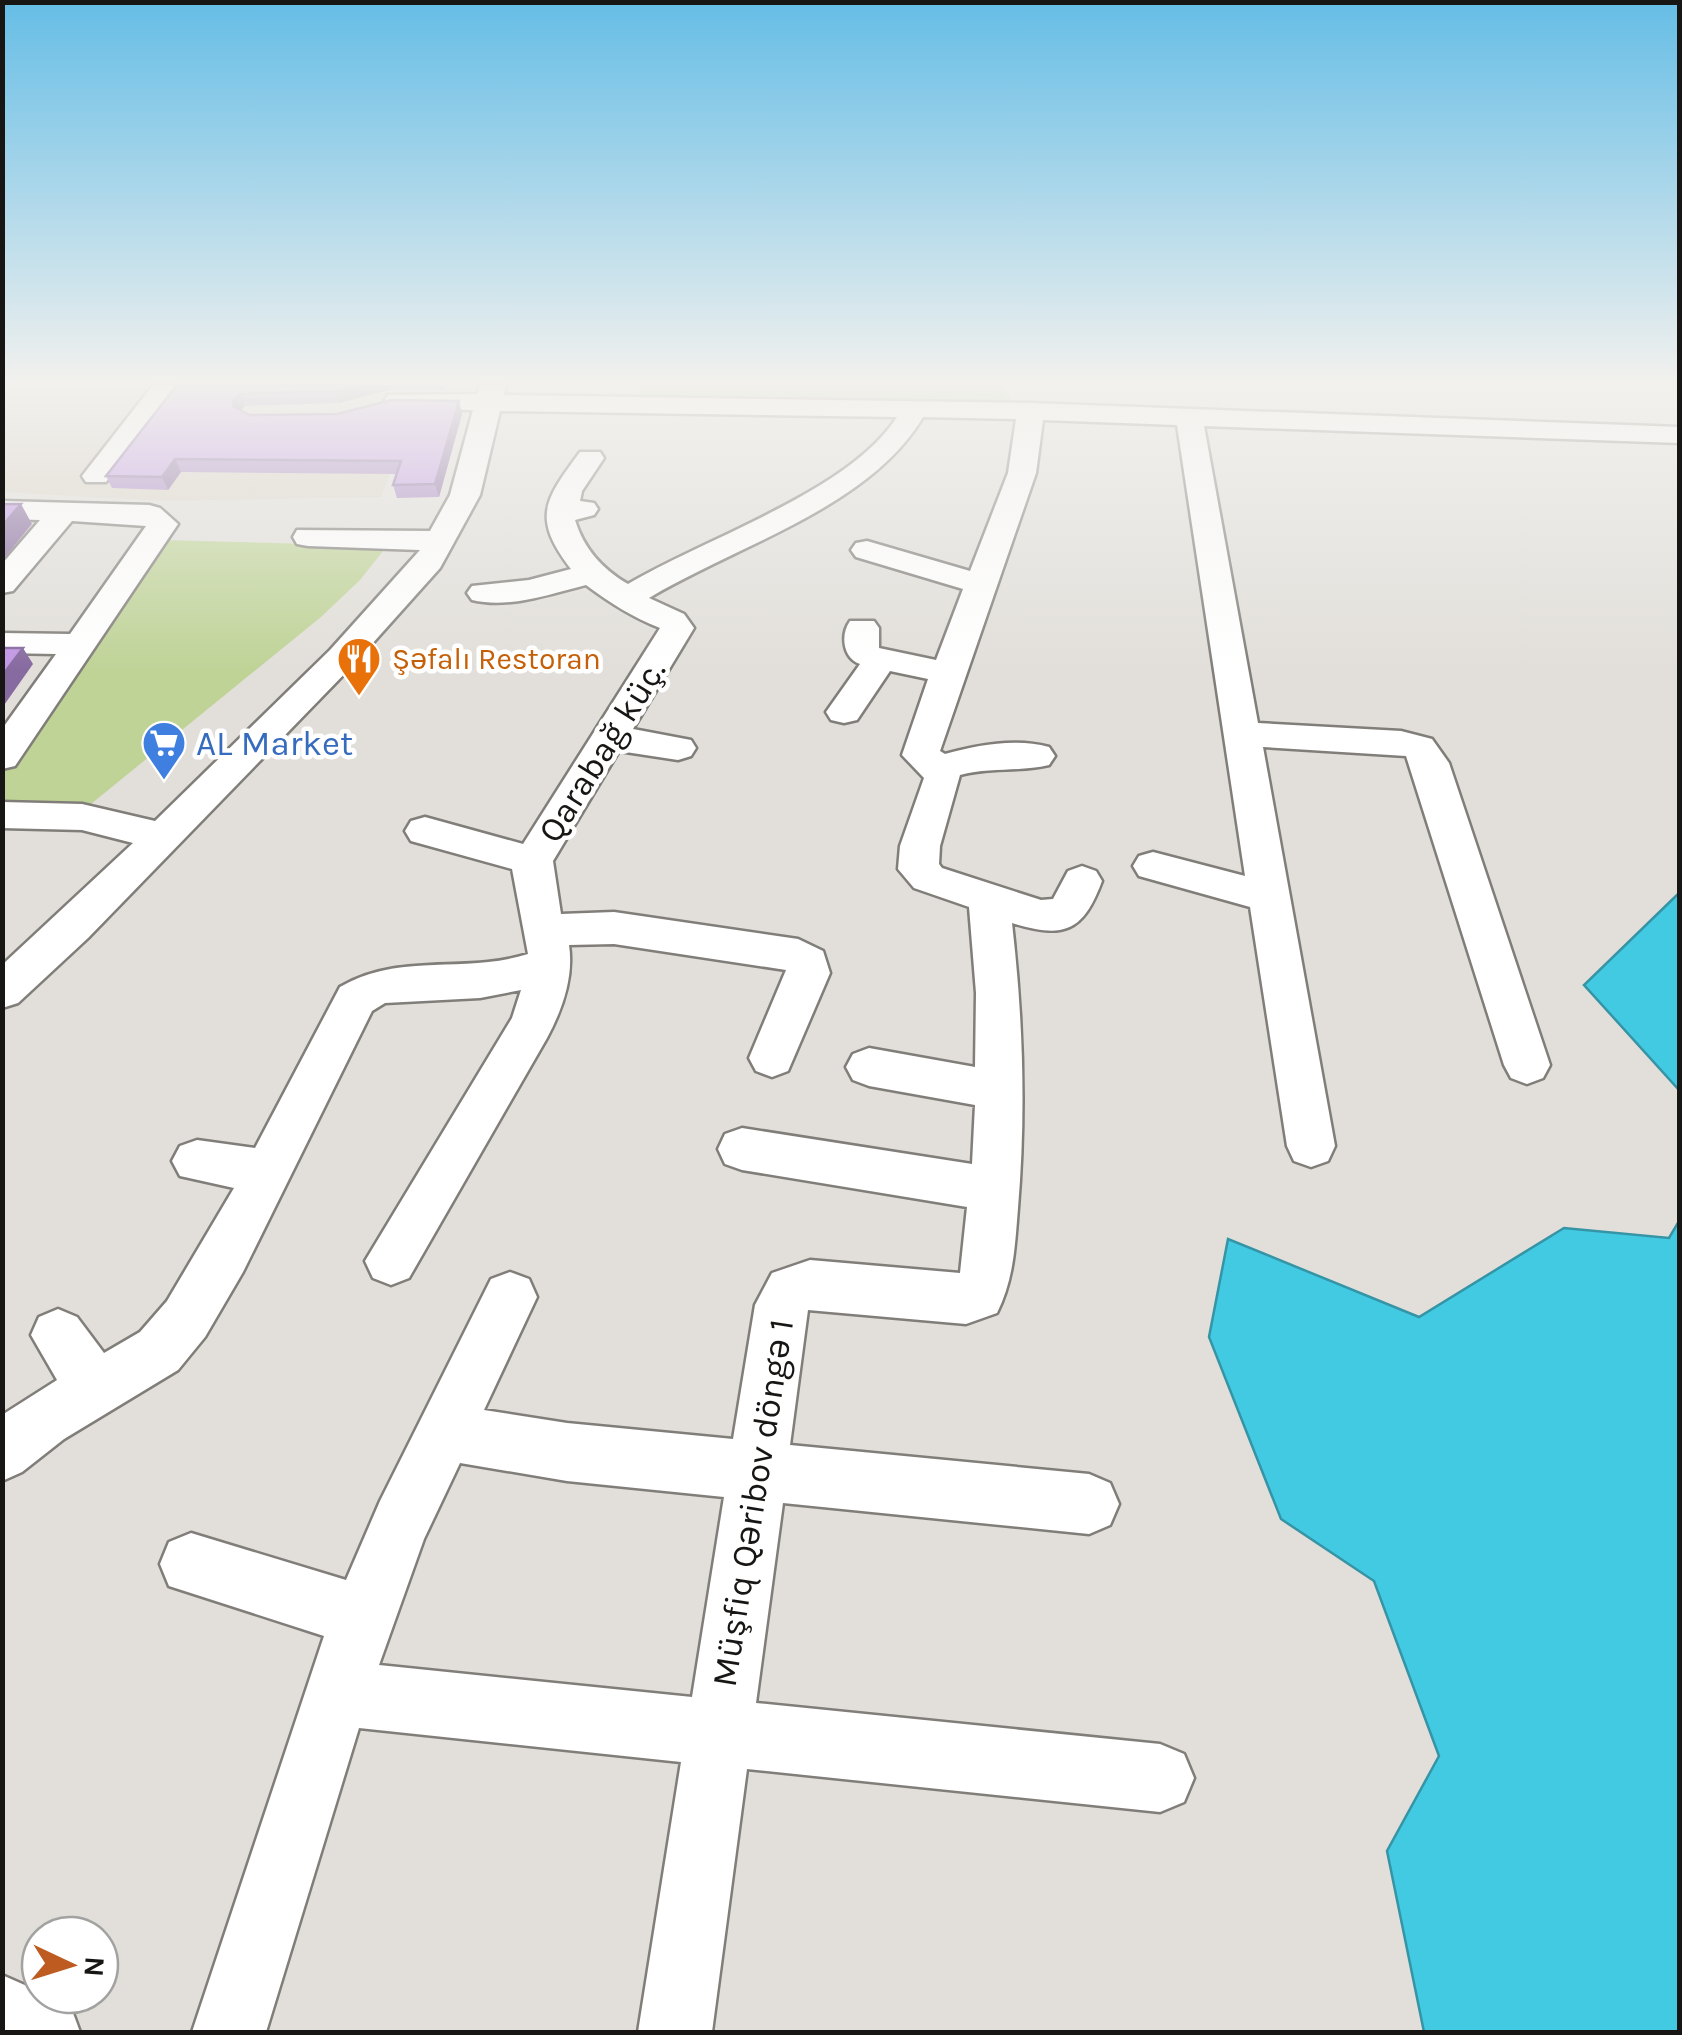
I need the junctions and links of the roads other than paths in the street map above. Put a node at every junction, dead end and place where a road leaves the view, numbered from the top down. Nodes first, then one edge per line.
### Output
1 (469, 480) edge
2 (575, 480) edge
3 (834, 480) edge
4 (1019, 480) edge
5 (1199, 480) edge
6 (2, 510) edge
7 (66, 510) junction
8 (308, 537) dead end
9 (441, 541) junction
10 (867, 550) dead end
11 (593, 573) junction
12 (2, 584) edge
13 (979, 584) junction
14 (483, 593) dead end
15 (633, 598) junction
16 (862, 628) dead end
17 (2, 643) edge
18 (78, 644) junction
19 (882, 658) junction
20 (946, 673) junction
21 (844, 712) dead end
22 (1242, 734) junction
23 (610, 738) junction
24 (678, 748) dead end
25 (1036, 756) dead end
26 (2, 757) edge
27 (939, 768) junction
28 (2, 816) edge
29 (425, 831) dead end
30 (163, 836) junction
31 (533, 860) junction
32 (1153, 866) dead end
33 (1082, 880) dead end
34 (1269, 897) junction
35 (989, 898) junction
36 (548, 946) junction
37 (2, 990) edge
38 (772, 1058) dead end
39 (1527, 1065) dead end
40 (869, 1067) dead end
41 (998, 1090) junction
42 (1311, 1146) dead end
43 (742, 1149) dead end
44 (197, 1161) dead end
45 (268, 1171) junction
46 (995, 1188) junction
47 (392, 1261) dead end
48 (510, 1297) dead end
49 (58, 1335) dead end
50 (96, 1389) junction
51 (444, 1432) junction
52 (2, 1452) edge
53 (754, 1473) junction
54 (1090, 1504) dead end
55 (190, 1564) dead end
56 (362, 1616) junction
57 (337, 1692) junction
58 (718, 1734) junction
59 (1160, 1778) dead end
60 (2, 2012) edge
61 (44, 2032) edge
62 (229, 2032) edge
63 (675, 2032) edge

1 - 9 street
2 - 11 street
3 - 15 street
4 - 13 street
5 - 22 street
6 - 7 street
7 - 12 street
7 - 18 street
8 - 9 street
9 - 30 street
10 - 13 street
11 - 14 street
11 - 15 street
13 - 20 street
15 - 23 street, Qarabağ küç.
16 - 19 street
17 - 18 street
18 - 26 street
19 - 20 street
19 - 21 street
20 - 27 street
22 - 34 street
22 - 39 street
23 - 24 street
23 - 31 street, Qarabağ küç.
25 - 27 street
27 - 35 street
28 - 30 street
29 - 31 street
30 - 37 street
31 - 36 street, Qarabağ küç.
32 - 34 street
33 - 35 street
34 - 42 street
35 - 41 street, Müşfiq Qəribov döngə 1
36 - 38 street
36 - 45 street
36 - 47 street
40 - 41 street
41 - 46 street, Müşfiq Qəribov döngə 1
43 - 46 street
44 - 45 street
45 - 50 street
46 - 53 street, Müşfiq Qəribov döngə 1
48 - 51 street
49 - 50 street
50 - 52 street
51 - 53 street
51 - 56 street
53 - 54 street
53 - 58 street, Müşfiq Qəribov döngə 1
55 - 56 street
56 - 57 street
57 - 58 street
57 - 62 street
58 - 59 street
58 - 63 street, Müşfiq Qəribov döngə 1
60 - 61 street

